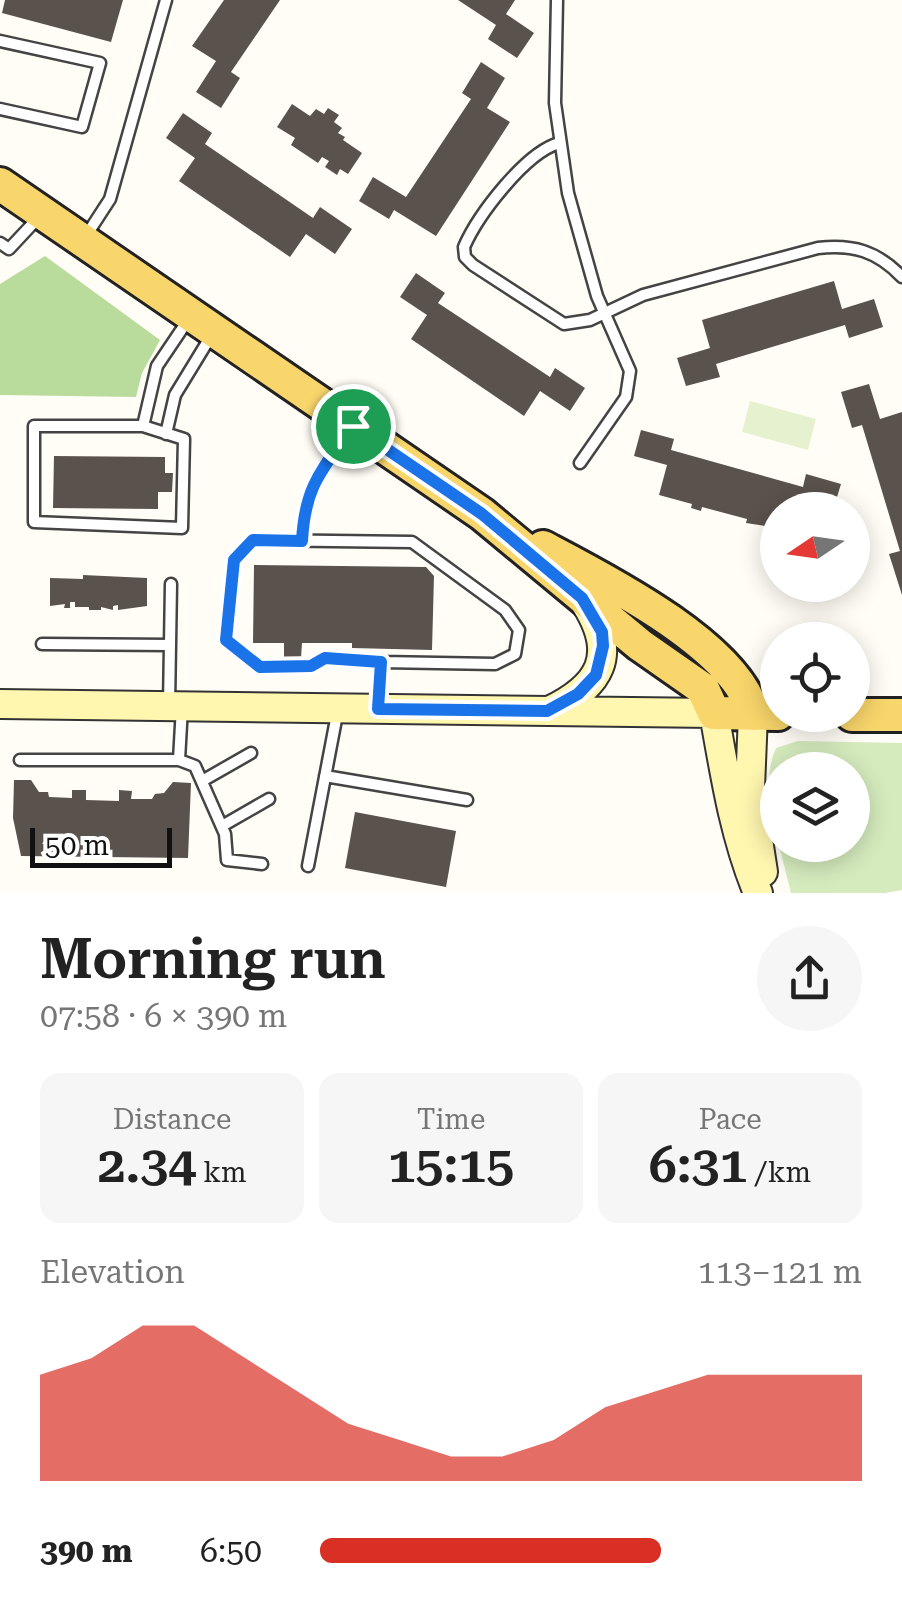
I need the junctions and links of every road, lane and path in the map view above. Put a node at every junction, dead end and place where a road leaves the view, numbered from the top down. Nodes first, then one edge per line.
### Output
1 (166, 0) edge
2 (557, 0) edge
3 (0, 41) edge
4 (0, 109) edge
5 (559, 143) junction
6 (0, 184) edge
7 (42, 214) junction
8 (83, 241) junction
9 (0, 243) edge
10 (902, 277) edge
11 (604, 313) junction
12 (203, 323) junction
13 (143, 426) junction
14 (353, 426) junction
15 (166, 434) junction
16 (580, 463) dead end
17 (482, 514) junction
18 (302, 541) junction
19 (171, 584) dead end
20 (582, 598) junction
21 (42, 644) dead end
22 (170, 645) junction
23 (381, 662) junction
24 (0, 704) edge
25 (175, 706) junction
26 (338, 708) junction
27 (378, 709) junction
28 (760, 710) edge
29 (547, 711) junction
30 (714, 714) junction
31 (760, 714) edge
32 (870, 715) edge
33 (902, 716) edge
34 (761, 732) edge
35 (252, 753) dead end
36 (20, 760) dead end
37 (179, 760) junction
38 (325, 776) junction
39 (202, 780) junction
40 (269, 799) dead end
41 (467, 800) dead end
42 (222, 826) junction
43 (262, 864) dead end
44 (308, 866) dead end
45 (758, 893) edge
46 (766, 893) edge

1 - 8 lane
2 - 5 lane
3 - 4 lane
5 - 11 lane
5 - 11 lane
6 - 7 main road
7 - 8 main road
7 - 9 lane
8 - 12 main road
10 - 11 lane
11 - 16 lane
12 - 13 lane
12 - 14 main road
12 - 15 lane
13 - 15 lane
13 - 15 lane
14 - 17 main road
14 - 18 lane
17 - 20 main road
17 - 28 main road
18 - 23 lane
18 - 23 lane
19 - 22 lane
20 - 29 main road
20 - 30 main road
21 - 22 lane
22 - 25 lane
23 - 27 lane
24 - 25 main road
25 - 26 main road
25 - 37 lane
26 - 27 main road
26 - 38 lane
27 - 29 main road
29 - 30 main road
30 - 31 main road
30 - 45 main road
32 - 33 main road
34 - 46 main road
35 - 39 lane
36 - 37 lane
37 - 39 lane
38 - 41 lane
38 - 44 lane
39 - 42 lane
40 - 42 lane
42 - 43 lane

